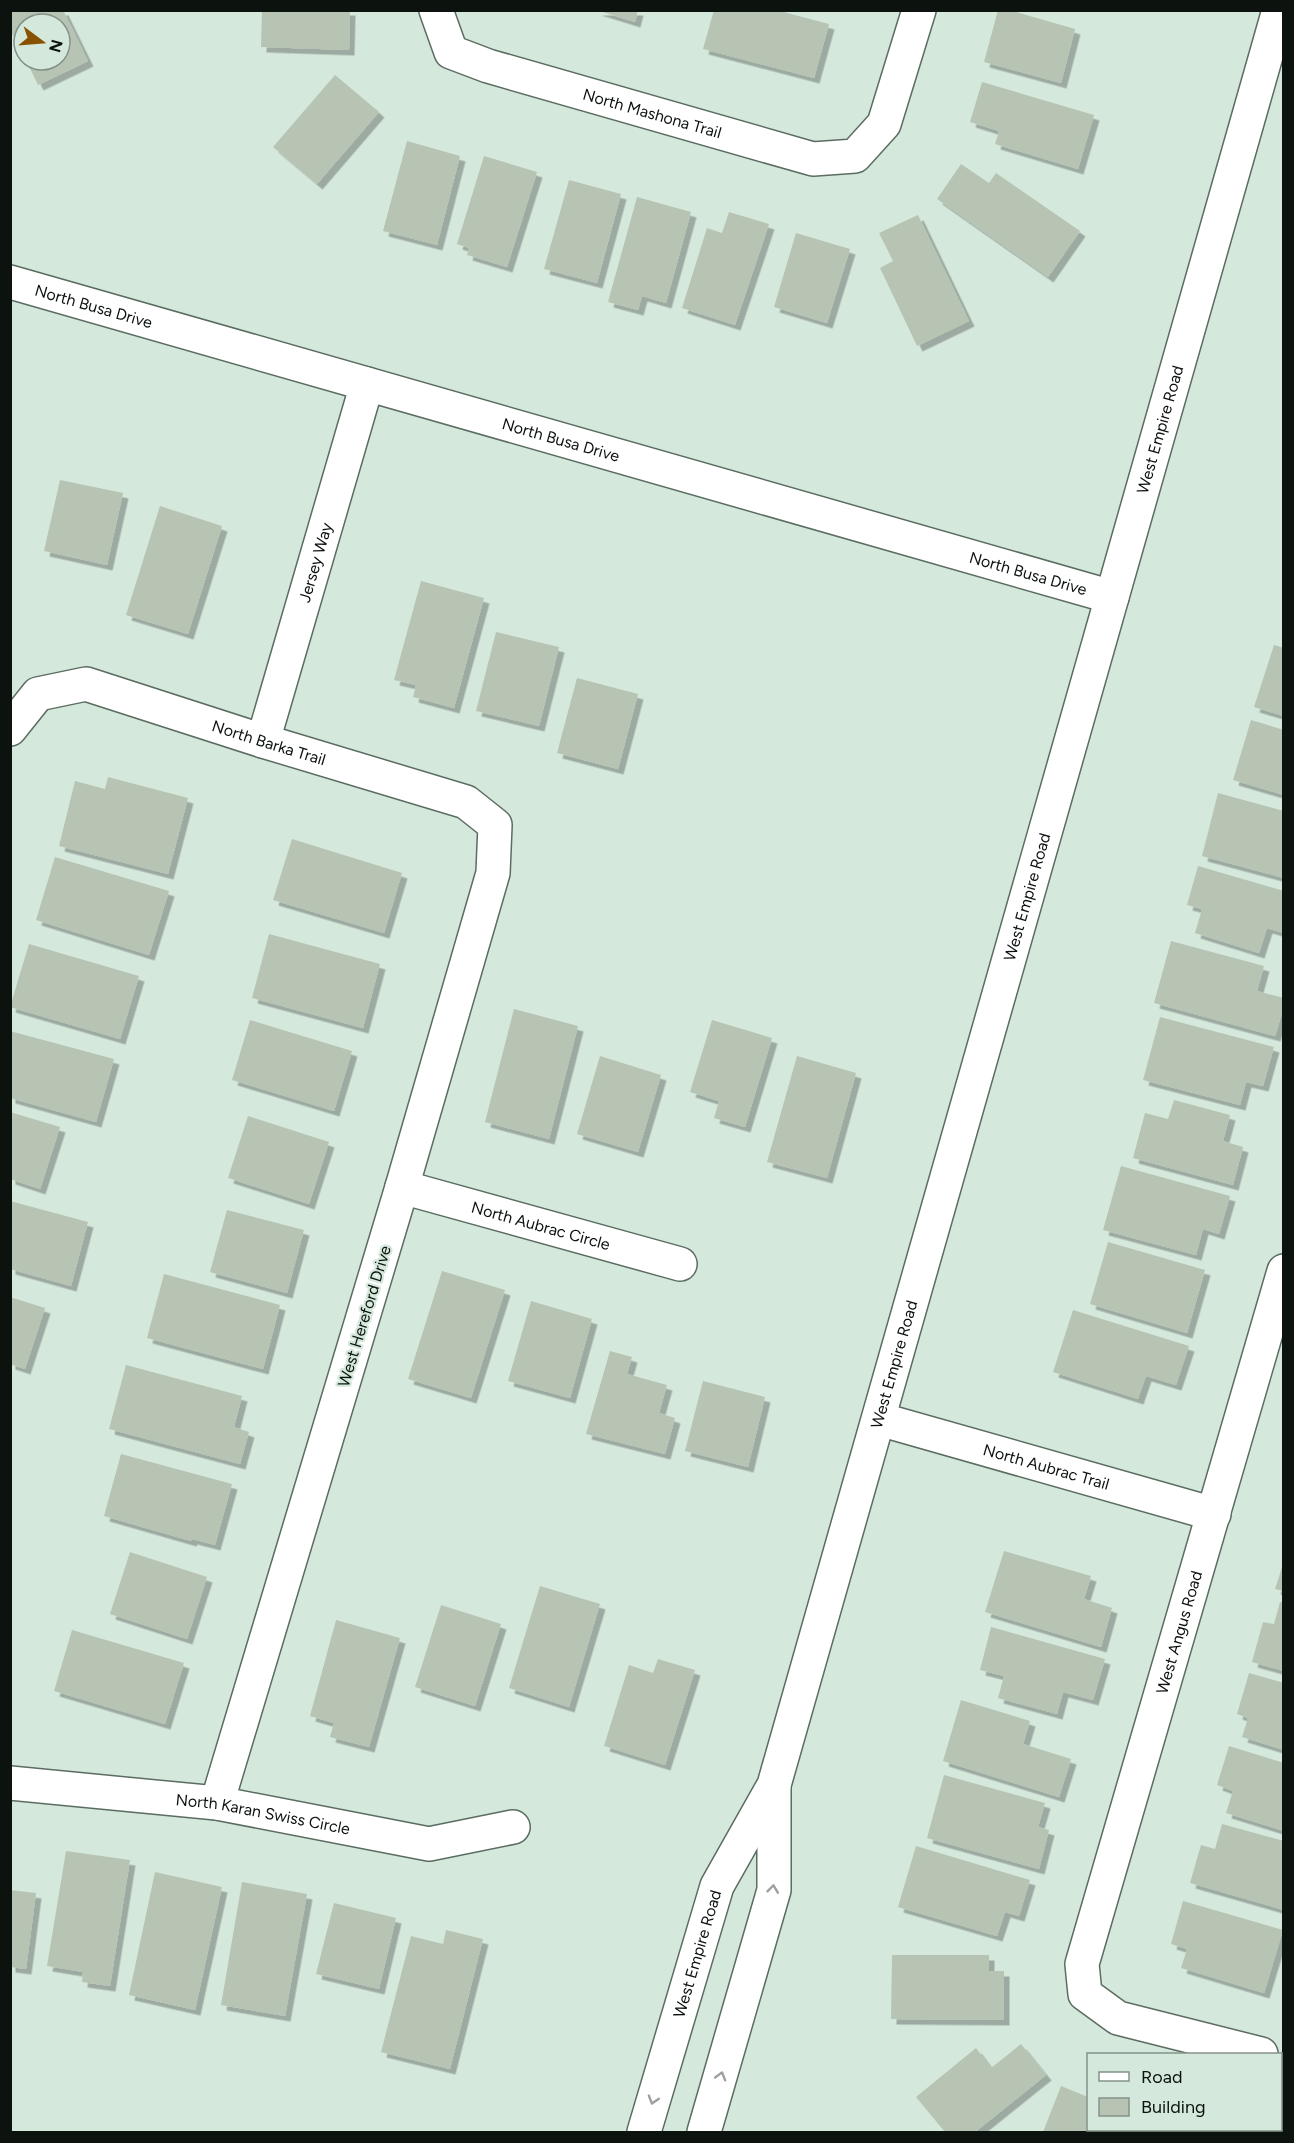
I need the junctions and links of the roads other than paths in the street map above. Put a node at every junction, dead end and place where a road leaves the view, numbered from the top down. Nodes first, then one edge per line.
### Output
1 (436, 10) edge
2 (919, 10) edge
3 (1279, 10) edge
4 (10, 282) edge
5 (368, 384) junction
6 (1112, 597) junction
7 (10, 729) edge
8 (263, 741) junction
9 (495, 825) joint
10 (402, 1187) junction
11 (680, 1264) dead end
12 (1284, 1271) edge
13 (879, 1419) junction
14 (1214, 1514) junction
15 (10, 1784) edge
16 (774, 1785) junction
17 (217, 1803) junction
18 (513, 1827) dead end
19 (1253, 2053) edge
20 (644, 2133) edge
21 (704, 2133) edge

1 - 2 street, North Mashona Trail
3 - 6 street, West Empire Road
4 - 5 street, North Busa Drive
5 - 6 street, North Busa Drive
5 - 8 street, Jersey Way
6 - 13 street, West Empire Road
7 - 8 street, North Barka Trail
8 - 9 street, North Barka Trail
9 - 10 street, West Hereford Drive
10 - 11 street, North Aubrac Circle
10 - 17 street, West Hereford Drive
12 - 14 street, West Angus Road
13 - 14 street, North Aubrac Trail
13 - 16 street, West Empire Road
14 - 19 street, West Angus Road
15 - 17 street, North Karan Swiss Circle
16 -> 20 street, West Empire Road
21 -> 16 street, West Empire Road
17 - 18 street, North Karan Swiss Circle

